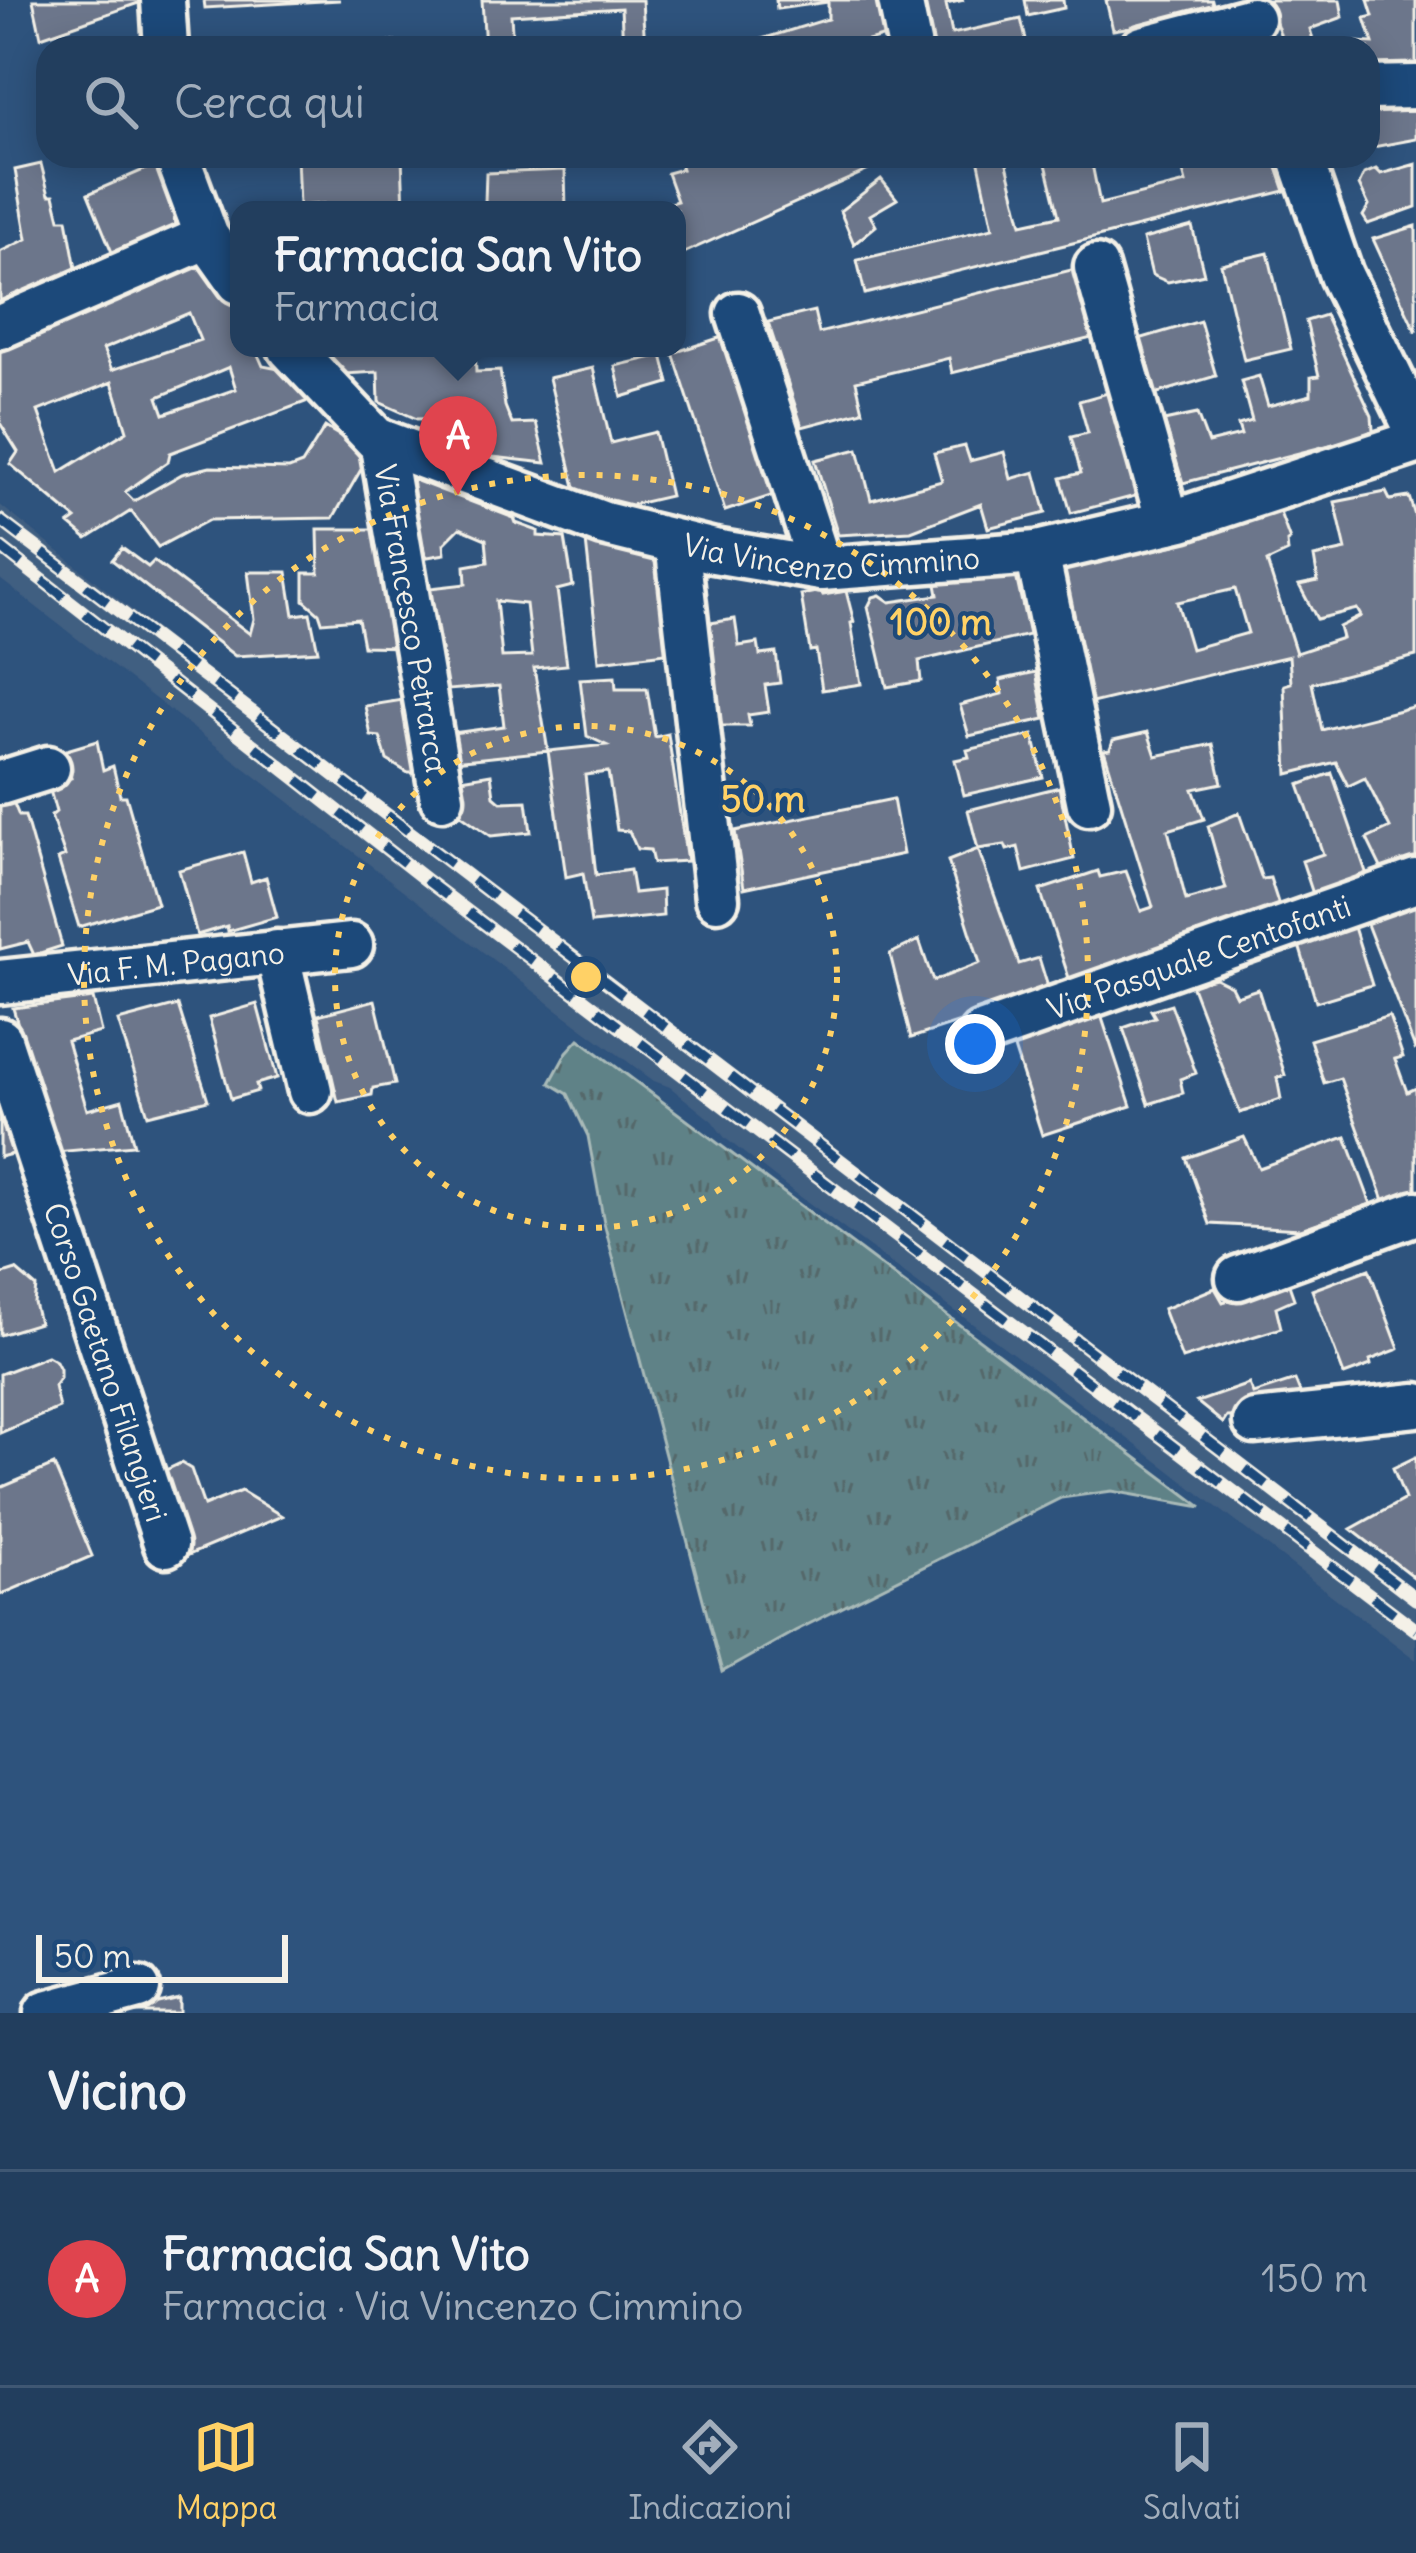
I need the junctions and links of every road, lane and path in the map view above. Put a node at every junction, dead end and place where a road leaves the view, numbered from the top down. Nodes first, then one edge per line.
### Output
1 (163, 0) edge
2 (900, 0) edge
3 (1253, 22) edge
4 (165, 36) edge
5 (908, 36) edge
6 (1193, 36) edge
7 (1416, 87) edge
8 (1380, 88) edge
9 (181, 168) edge
10 (1304, 168) edge
11 (207, 237) junction
12 (1096, 266) dead end
13 (230, 269) edge
14 (738, 314) dead end
15 (0, 327) edge
16 (299, 357) edge
17 (1416, 429) edge
18 (381, 441) junction
19 (1416, 442) edge
20 (1168, 522) junction
21 (676, 542) junction
22 (1037, 554) junction
23 (821, 568) junction
24 (48, 768) dead end
25 (0, 783) edge
26 (442, 798) dead end
27 (1089, 804) dead end
28 (1416, 881) edge
29 (717, 899) dead end
30 (351, 945) dead end
31 (277, 952) junction
32 (0, 982) edge
33 (981, 1034) dead end
34 (0, 1040) edge
35 (310, 1091) dead end
36 (1416, 1213) edge
37 (1238, 1278) dead end
38 (1416, 1405) edge
39 (1255, 1422) dead end
40 (166, 1545) dead end
41 (138, 1988) dead end
42 (46, 2013) edge

1 - 4 street
2 - 5 street
3 - 6 street
7 - 8 street
9 - 11 street
10 - 17 street
11 - 13 street
11 - 15 street
12 - 20 street
14 - 23 street
16 - 18 street, Via Vincenzo Cimmino
18 - 21 street, Via Vincenzo Cimmino
18 - 26 street, Via Francesco Petrarca
19 - 20 street, Via Vincenzo Cimmino
20 - 22 street, Via Vincenzo Cimmino
21 - 23 street, Via Vincenzo Cimmino
21 - 29 street
22 - 23 street, Via Vincenzo Cimmino
22 - 27 street
24 - 25 street
28 - 33 street, Via Pasquale Centofanti
30 - 31 street, Via F. M. Pagano
31 - 32 street, Via F. M. Pagano
31 - 35 street
34 - 40 street, Corso Gaetano Filangieri
36 - 37 street
38 - 39 street
41 - 42 street

